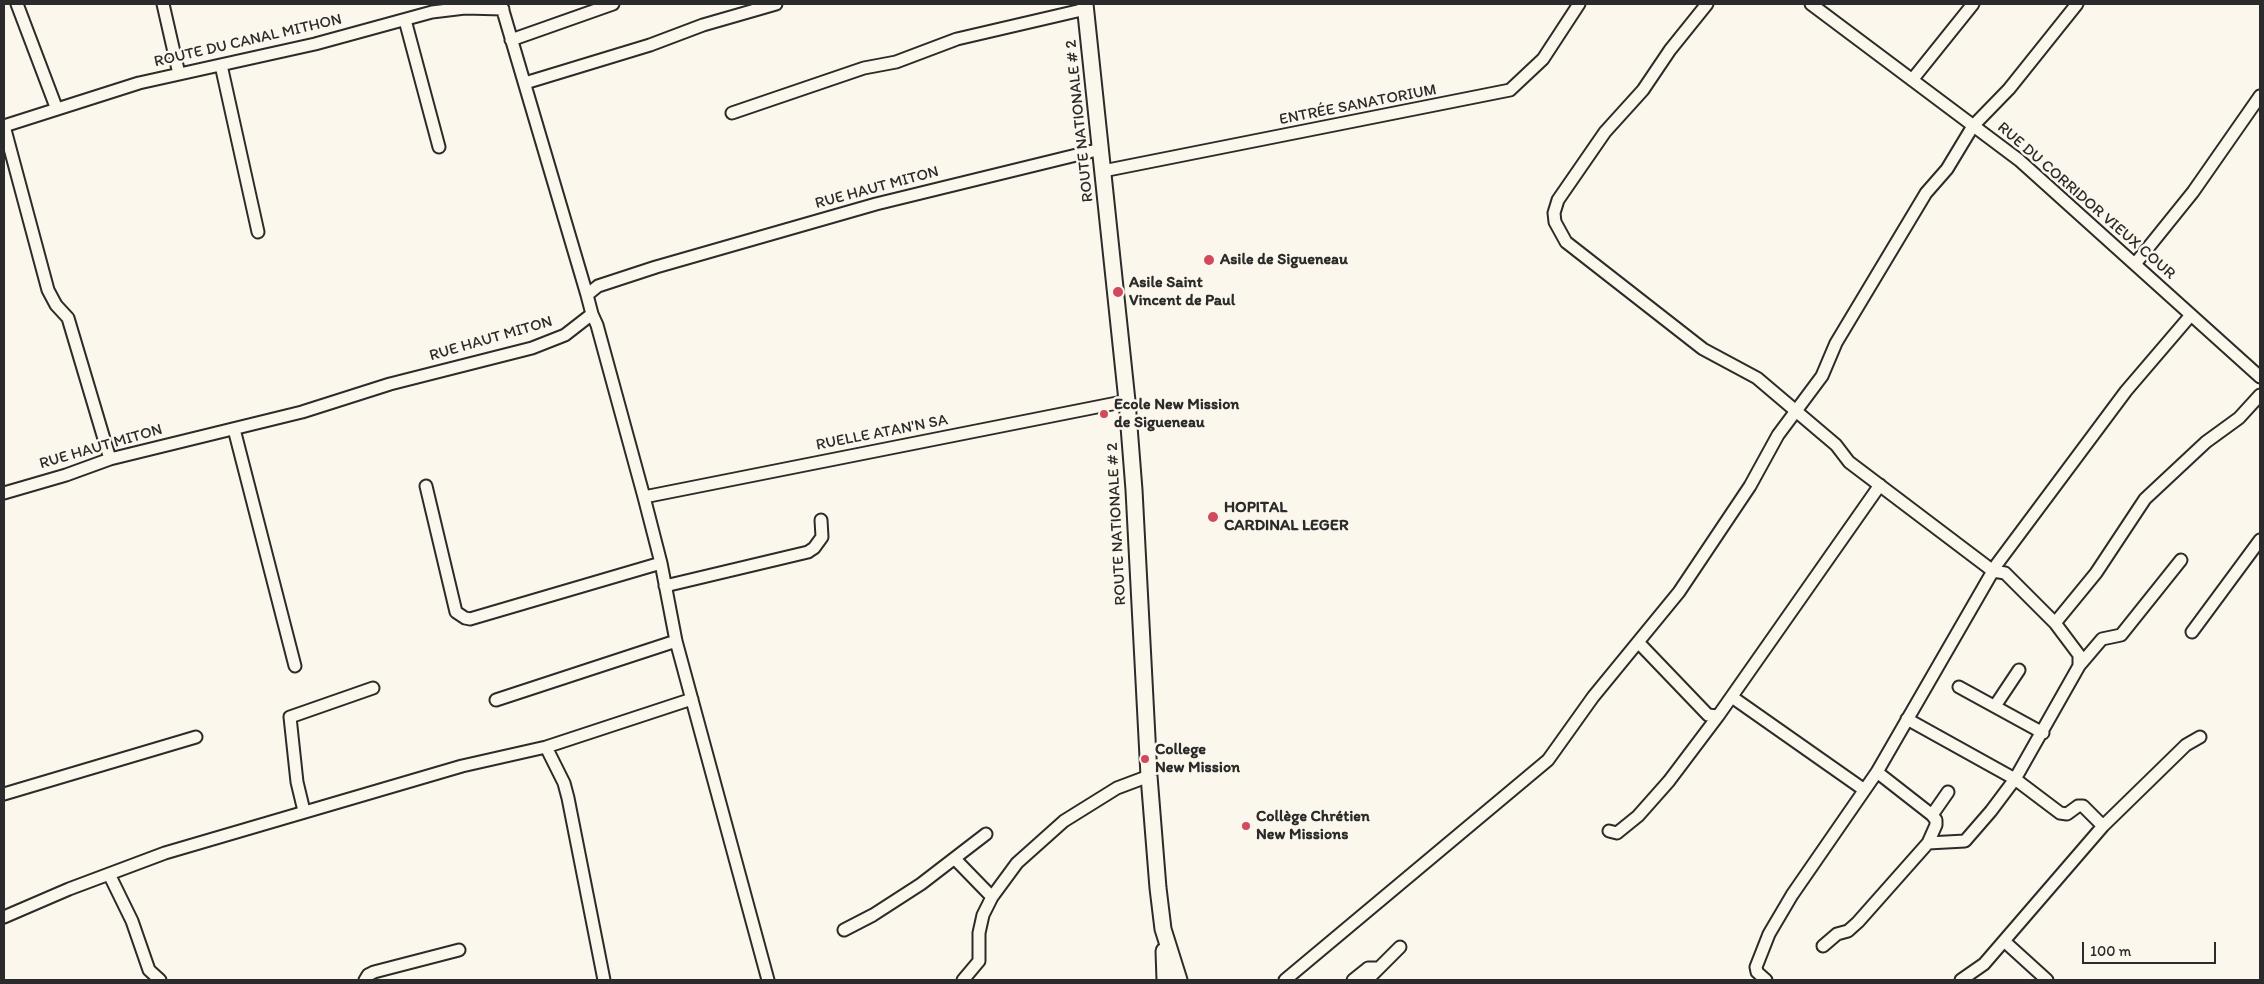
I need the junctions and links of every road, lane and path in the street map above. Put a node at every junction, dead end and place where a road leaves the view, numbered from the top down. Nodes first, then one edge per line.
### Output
1 (17, 4) edge
2 (164, 4) edge
3 (613, 4) edge
4 (776, 4) edge
5 (1579, 4) edge
6 (1707, 4) edge
7 (1811, 4) edge
8 (1973, 4) edge
9 (2077, 4) edge
10 (1086, 6) edge
11 (502, 7) edge
12 (431, 8) edge
13 (405, 20) junction
14 (510, 40) junction
15 (221, 65) junction
16 (179, 74) junction
17 (1912, 80) junction
18 (526, 83) junction
19 (2260, 96) edge
20 (56, 107) junction
21 (732, 113) dead end
22 (4, 126) edge
23 (1973, 126) junction
24 (439, 147) dead end
25 (1101, 149) junction
26 (1103, 171) junction
27 (258, 232) dead end
28 (2135, 264) junction
29 (587, 294) junction
30 (592, 314) junction
31 (2191, 315) junction
32 (2260, 377) edge
33 (2260, 395) edge
34 (1127, 401) junction
35 (1796, 411) junction
36 (234, 429) junction
37 (110, 459) junction
38 (1880, 485) junction
39 (426, 486) dead end
40 (4, 493) edge
41 (644, 497) junction
42 (821, 520) dead end
43 (2260, 540) edge
44 (2181, 560) dead end
45 (661, 563) junction
46 (1993, 571) junction
47 (666, 586) junction
48 (2055, 624) junction
49 (2192, 632) dead end
50 (676, 641) junction
51 (1638, 642) junction
52 (295, 666) dead end
53 (2079, 666) junction
54 (2019, 670) dead end
55 (1960, 687) dead end
56 (373, 688) dead end
57 (1732, 697) junction
58 (692, 699) junction
59 (496, 700) dead end
60 (1996, 706) junction
61 (1718, 716) junction
62 (1907, 719) junction
63 (2043, 732) junction
64 (196, 737) dead end
65 (2200, 737) dead end
66 (546, 748) junction
67 (1877, 772) junction
68 (1149, 776) junction
69 (2015, 778) junction
70 (1863, 789) junction
71 (1948, 792) dead end
72 (4, 794) edge
73 (304, 811) junction
74 (1934, 820) junction
75 (2103, 826) junction
76 (1609, 831) dead end
77 (986, 834) dead end
78 (1950, 841) junction
79 (1928, 842) junction
80 (955, 859) junction
81 (109, 874) junction
82 (992, 897) junction
83 (4, 917) edge
84 (1163, 929) junction
85 (844, 930) dead end
86 (2004, 941) junction
87 (1822, 946) dead end
88 (1400, 947) dead end
89 (460, 950) dead end
90 (1377, 968) junction
91 (160, 980) edge
92 (366, 980) edge
93 (604, 980) edge
94 (768, 980) edge
95 (963, 980) edge
96 (1165, 980) edge
97 (1179, 980) edge
98 (1285, 980) edge
99 (1353, 980) edge
100 (1367, 980) edge
101 (1766, 980) edge
102 (1961, 980) edge
103 (2047, 980) edge

1 - 20 street
2 - 16 street
3 - 14 street
4 - 18 street
5 - 26 street, ENTRÉE SANATORIUM
6 - 35 street
7 - 17 street, RUE DU CORRIDOR VIEUX COUR
8 - 17 street
9 - 23 street
10 - 21 street
10 - 25 main road, ROUTE NATIONALE # 2
11 - 12 street, ROUTE DU CANAL MITHON
11 - 14 street
12 - 13 street, ROUTE DU CANAL MITHON
13 - 15 street, ROUTE DU CANAL MITHON
13 - 24 street
14 - 18 street
15 - 16 street, ROUTE DU CANAL MITHON
15 - 27 street
16 - 20 street, ROUTE DU CANAL MITHON
17 - 23 street, RUE DU CORRIDOR VIEUX COUR
18 - 29 street
19 - 28 street
20 - 22 street, ROUTE DU CANAL MITHON
22 - 37 street
23 - 28 street, RUE DU CORRIDOR VIEUX COUR
23 - 35 street
25 - 26 main road, ROUTE NATIONALE # 2
25 - 29 street, RUE HAUT MITON
26 - 34 main road, ROUTE NATIONALE # 2
28 - 31 street, RUE DU CORRIDOR VIEUX COUR
29 - 30 street
30 - 36 street, RUE HAUT MITON
30 - 41 street
31 - 32 street, RUE DU CORRIDOR VIEUX COUR
31 - 46 street
33 - 48 street
34 - 41 street, RUELLE ATAN'N SA
34 - 68 main road, ROUTE NATIONALE # 2
35 - 38 street
35 - 51 street
36 - 37 street, RUE HAUT MITON
36 - 52 street
37 - 40 street, RUE HAUT MITON
38 - 46 street
38 - 57 street
39 - 45 street
41 - 45 street
42 - 47 street
43 - 49 street
44 - 53 street
45 - 47 street
46 - 48 street
46 - 62 street
47 - 50 street
48 - 53 street
50 - 58 street
50 - 59 street
51 - 61 street
51 - 98 street
53 - 63 street
54 - 60 street
55 - 60 street
56 - 73 street
57 - 61 street
57 - 70 street
58 - 66 street
58 - 94 street
60 - 63 street
61 - 76 street
62 - 67 street
62 - 69 street
63 - 69 street
64 - 72 street
65 - 75 street
66 - 73 street
66 - 93 street
67 - 70 street
67 - 74 street
68 - 82 street
68 - 84 main road, ROUTE NATIONALE # 2
69 - 75 street
69 - 78 street
70 - 101 street
71 - 74 street
73 - 81 street
74 - 78 street
74 - 79 street
75 - 86 street
77 - 80 street
78 - 79 street
79 - 87 street
80 - 82 street
80 - 85 street
81 - 83 street
81 - 91 street
82 - 95 street
84 - 96 main road
84 - 97 main road, ROUTE NATIONALE # 2
86 - 102 street
86 - 103 street
88 - 90 street
89 - 92 street
90 - 99 street
90 - 100 street

